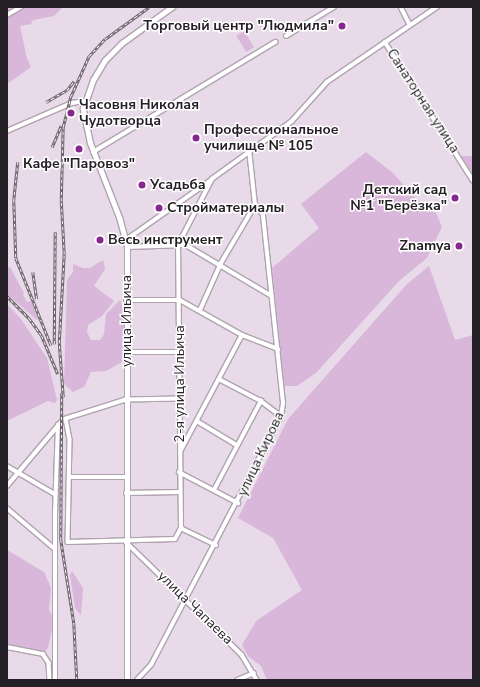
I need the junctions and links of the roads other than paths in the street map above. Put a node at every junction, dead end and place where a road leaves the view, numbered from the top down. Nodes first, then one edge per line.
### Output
1 (21, 7) edge
2 (172, 7) edge
3 (334, 7) edge
4 (401, 7) edge
5 (437, 7) edge
6 (7, 15) edge
7 (410, 25) junction
8 (286, 36) dead end
9 (275, 42) dead end
10 (385, 42) junction
11 (84, 101) junction
12 (7, 131) edge
13 (249, 150) junction
14 (93, 152) junction
15 (212, 179) junction
16 (473, 180) edge
17 (255, 205) junction
18 (126, 240) junction
19 (178, 246) junction
20 (127, 247) junction
21 (221, 263) junction
22 (272, 296) junction
23 (126, 300) junction
24 (180, 300) junction
25 (200, 310) junction
26 (242, 335) junction
27 (278, 349) junction
28 (127, 352) junction
29 (179, 352) junction
30 (219, 379) junction
31 (180, 399) junction
32 (126, 400) junction
33 (261, 401) junction
34 (281, 416) junction
35 (197, 421) junction
36 (237, 445) junction
37 (180, 454) junction
38 (7, 466) edge
39 (18, 472) junction
40 (179, 472) junction
41 (69, 477) junction
42 (126, 477) junction
43 (7, 486) edge
44 (214, 490) junction
45 (180, 492) junction
46 (126, 493) junction
47 (55, 494) junction
48 (238, 503) junction
49 (7, 508) edge
50 (181, 528) junction
51 (126, 542) junction
52 (216, 545) junction
53 (54, 548) junction
54 (185, 599) junction
55 (7, 647) edge
56 (254, 673) junction
57 (50, 680) edge
58 (55, 680) edge
59 (127, 680) edge
60 (137, 680) edge
61 (237, 680) edge
62 (257, 680) edge

1 - 6 street
2 - 11 main road, улица Ильича
3 - 8 street
4 - 7 street
5 - 7 street, 2-я улица Ильича
7 - 10 street, 2-я улица Ильича
9 - 14 street
10 - 13 street, 2-я улица Ильича
10 - 16 street, Санаторная улица
11 - 12 street
11 - 14 main road, улица Ильича
13 - 15 street, 2-я улица Ильича
13 - 17 street
14 - 18 main road, улица Ильича
15 - 18 street
15 - 19 street, 2-я улица Ильича
17 - 21 street
17 - 22 street, улица Кирова
18 - 20 main road, улица Ильича
19 - 20 street
19 - 21 street
19 - 24 street, 2-я улица Ильича
20 - 23 main road, улица Ильича
21 - 22 street
21 - 25 street
22 - 27 street, улица Кирова
23 - 24 street
23 - 28 main road, улица Ильича
24 - 25 street
24 - 29 street, 2-я улица Ильича
25 - 26 street
26 - 27 street
26 - 30 street
27 - 34 street, улица Кирова
28 - 29 street
28 - 32 main road, улица Ильича
29 - 31 street, 2-я улица Ильича
30 - 33 street
30 - 35 street
31 - 32 street
31 - 37 street, 2-я улица Ильича
32 - 41 street
32 - 42 main road, улица Ильича
33 - 34 street
33 - 36 street
34 - 48 street, улица Кирова
35 - 36 street
35 - 37 street
36 - 44 street
37 - 40 street, 2-я улица Ильича
38 - 39 street
39 - 43 street
39 - 47 street
39 - 47 street
40 - 44 street
40 - 45 street, 2-я улица Ильича
41 - 42 street
41 - 51 street
42 - 46 main road, улица Ильича
44 - 48 street
45 - 46 street
45 - 50 street, 2-я улица Ильича
46 - 51 main road, улица Ильича
47 - 53 street
48 - 52 street, улица Кирова
49 - 53 street
50 - 51 street
50 - 52 street
51 - 54 street, улица Чапаева
51 - 59 main road, улица Ильича
52 - 54 street, улица Кирова
53 - 58 street
54 - 56 street, улица Чапаева
54 - 60 street, улица Кирова
55 - 57 street
56 - 61 street
56 - 62 street, улица Чапаева

